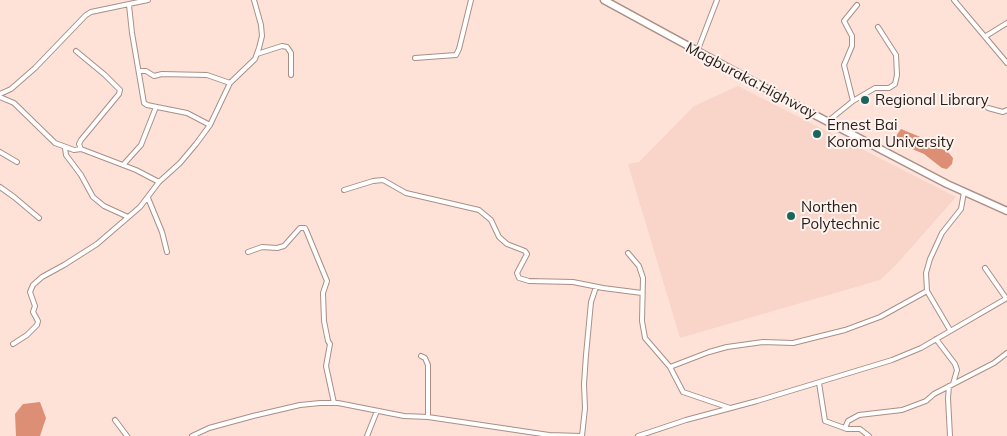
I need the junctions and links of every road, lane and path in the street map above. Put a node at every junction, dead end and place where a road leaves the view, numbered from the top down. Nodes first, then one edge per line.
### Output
1 (148, 0) edge
2 (254, 0) edge
3 (472, 0) edge
4 (604, 0) edge
5 (717, 0) edge
6 (954, 0) edge
7 (130, 5) junction
8 (857, 5) dead end
9 (1007, 23) edge
10 (878, 28) dead end
11 (986, 36) junction
12 (76, 51) dead end
13 (697, 52) junction
14 (257, 54) junction
15 (415, 58) dead end
16 (1007, 63) edge
17 (140, 71) junction
18 (291, 75) dead end
19 (230, 83) junction
20 (0, 96) edge
21 (853, 101) junction
22 (156, 107) junction
23 (988, 108) dead end
24 (1007, 110) edge
25 (827, 122) junction
26 (210, 125) junction
27 (65, 148) junction
28 (81, 149) junction
29 (0, 152) edge
30 (17, 162) dead end
31 (123, 165) junction
32 (159, 182) junction
33 (0, 187) edge
34 (344, 190) dead end
35 (964, 192) junction
36 (148, 198) junction
37 (1007, 211) edge
38 (128, 217) junction
39 (40, 218) dead end
40 (167, 252) dead end
41 (248, 252) dead end
42 (628, 253) dead end
43 (985, 268) dead end
44 (596, 287) junction
45 (928, 291) junction
46 (642, 293) junction
47 (1007, 298) edge
48 (950, 330) junction
49 (936, 339) junction
50 (13, 344) dead end
51 (1007, 353) edge
52 (421, 356) dead end
53 (670, 367) junction
54 (818, 383) junction
55 (951, 385) junction
56 (334, 403) junction
57 (730, 408) junction
58 (377, 410) junction
59 (428, 417) junction
60 (115, 420) dead end
61 (845, 428) junction
62 (127, 436) edge
63 (192, 436) edge
64 (367, 436) edge
65 (582, 436) edge
66 (638, 436) edge
67 (869, 436) edge
68 (950, 436) edge

1 - 7 street
2 - 14 street
3 - 15 street
4 - 13 main road, Magburaka Highway
5 - 13 street
6 - 11 street
7 - 17 street
7 - 20 street
8 - 21 street
9 - 11 street
10 - 21 street
11 - 16 street
12 - 28 street
13 - 25 main road, Magburaka Highway
14 - 18 street
14 - 19 street
17 - 19 street
17 - 22 street
19 - 26 street
20 - 27 street
21 - 25 street
22 - 26 street
22 - 31 street
23 - 24 street
25 - 35 main road, Magburaka Highway
26 - 32 street
27 - 28 street
27 - 38 street
28 - 31 street
29 - 30 street
31 - 32 street
32 - 36 street
33 - 39 street
34 - 44 street
35 - 37 main road, Magburaka Highway
35 - 45 street
36 - 38 street
36 - 40 street
38 - 50 street
41 - 56 street
42 - 46 street
43 - 47 street
44 - 46 street
44 - 65 street
45 - 48 street
45 - 53 street
46 - 53 street
47 - 48 street
48 - 49 street
49 - 54 street
49 - 55 street
51 - 55 street
52 - 59 street
53 - 57 street
54 - 57 street
54 - 61 street
55 - 61 street
55 - 68 street
56 - 58 street
56 - 63 street
57 - 66 street
58 - 59 street
58 - 64 street
59 - 65 street
60 - 62 street
61 - 67 street

